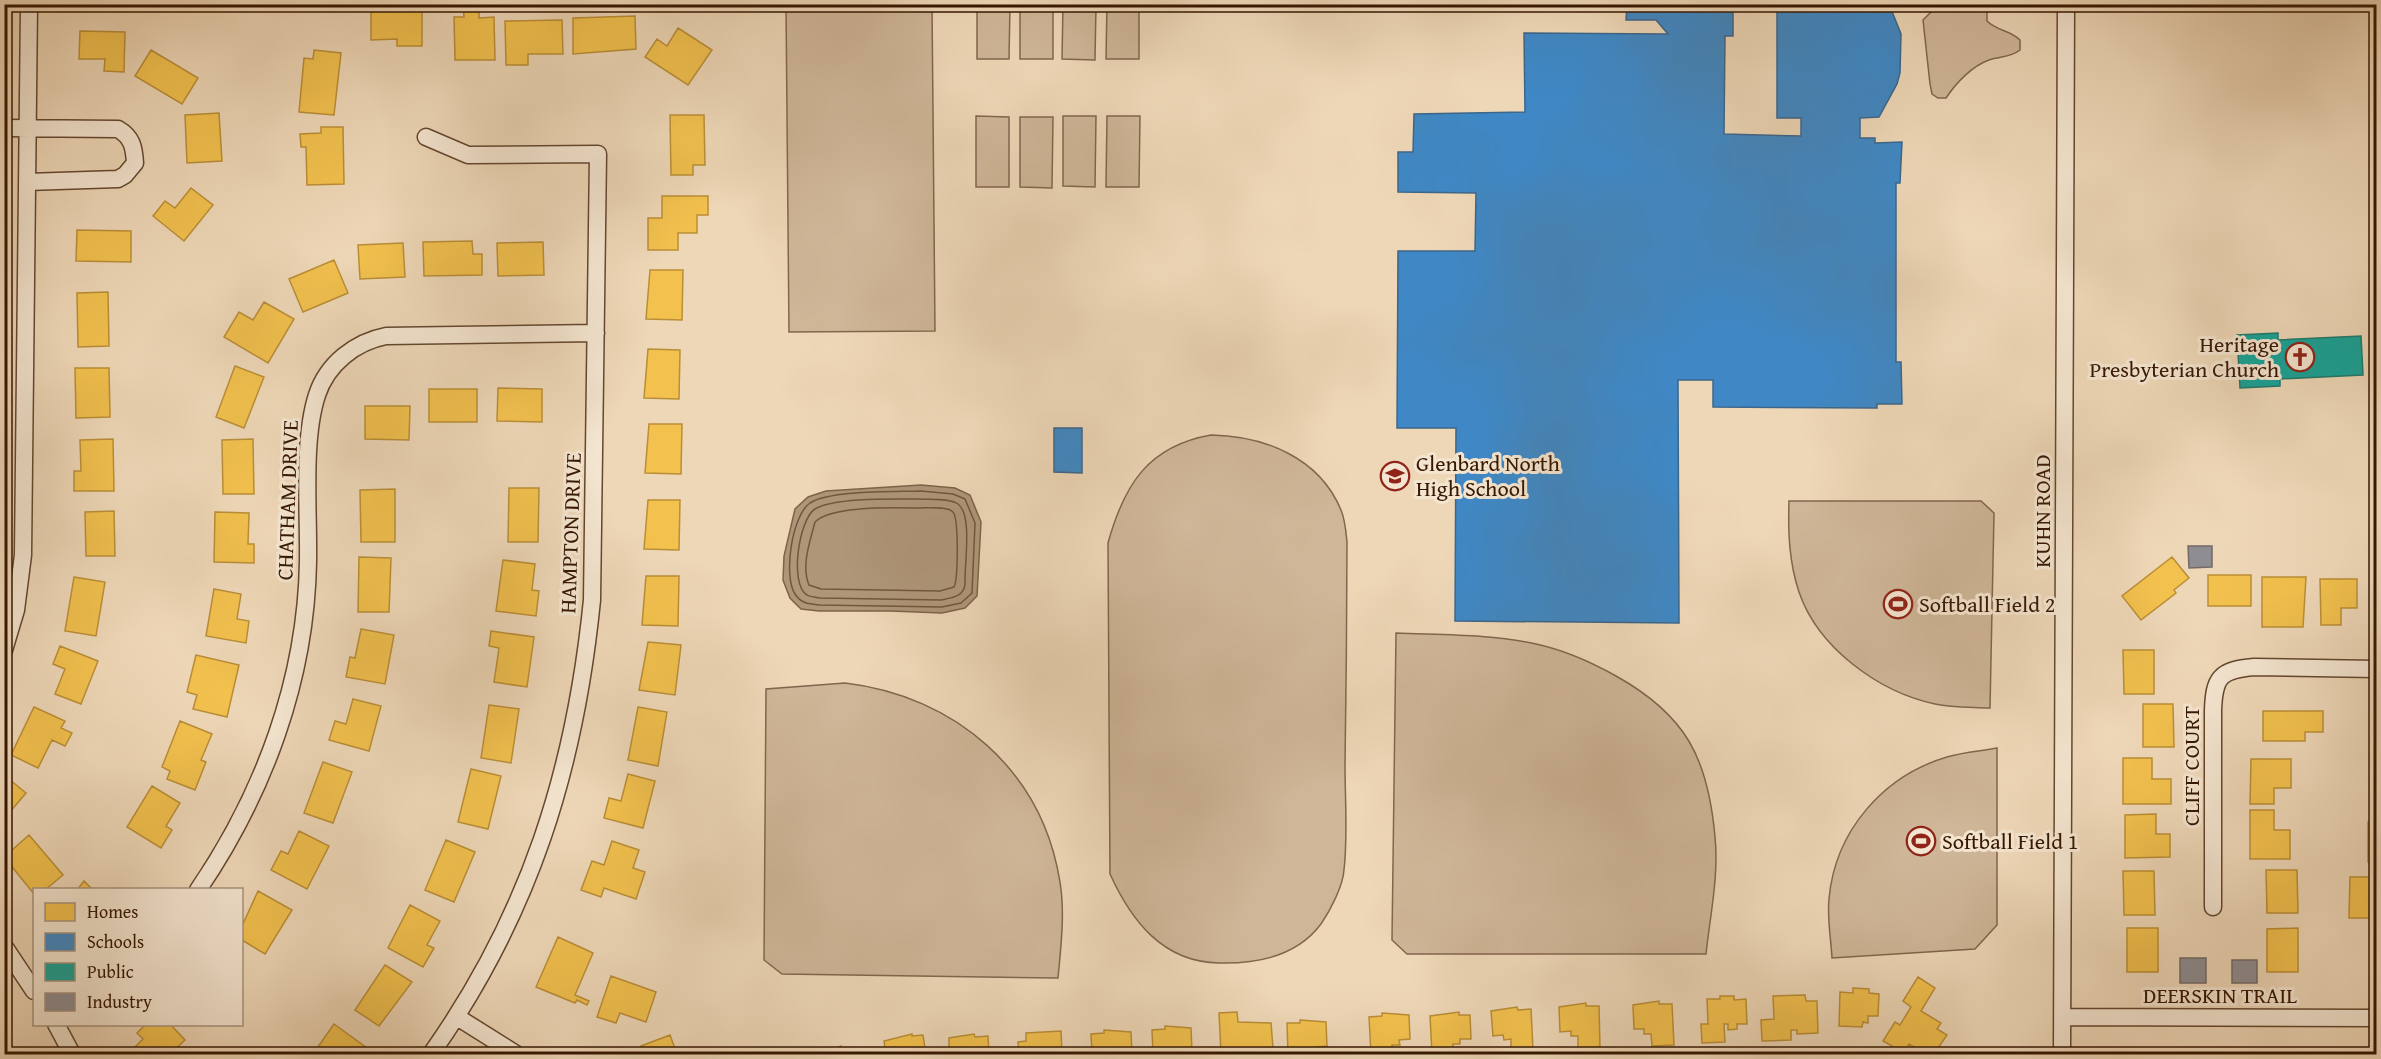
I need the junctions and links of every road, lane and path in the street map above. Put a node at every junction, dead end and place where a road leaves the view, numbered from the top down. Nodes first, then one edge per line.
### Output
1 (29, 4) edge
2 (2066, 4) edge
3 (4, 128) edge
4 (28, 128) junction
5 (426, 137) dead end
6 (27, 182) junction
7 (596, 333) junction
8 (4, 650) edge
9 (2376, 669) edge
10 (199, 888) edge
11 (2213, 907) dead end
12 (4, 946) edge
13 (33, 990) edge
14 (457, 1017) junction
15 (2062, 1017) junction
16 (2376, 1018) edge
17 (58, 1026) edge
18 (72, 1054) edge
19 (431, 1054) edge
20 (516, 1054) edge
21 (2062, 1054) edge

1 - 4 street
2 - 15 street, KUHN ROAD
3 - 4 street
4 - 6 street
4 - 6 street
5 - 7 street, HAMPTON DRIVE
6 - 8 street
7 - 10 street, CHATHAM DRIVE
7 - 14 street, HAMPTON DRIVE
9 - 11 street, CLIFF COURT
12 - 13 street
14 - 19 street, HAMPTON DRIVE
14 - 20 street
15 - 16 street, DEERSKIN TRAIL
15 - 21 street, KUHN ROAD
17 - 18 street

